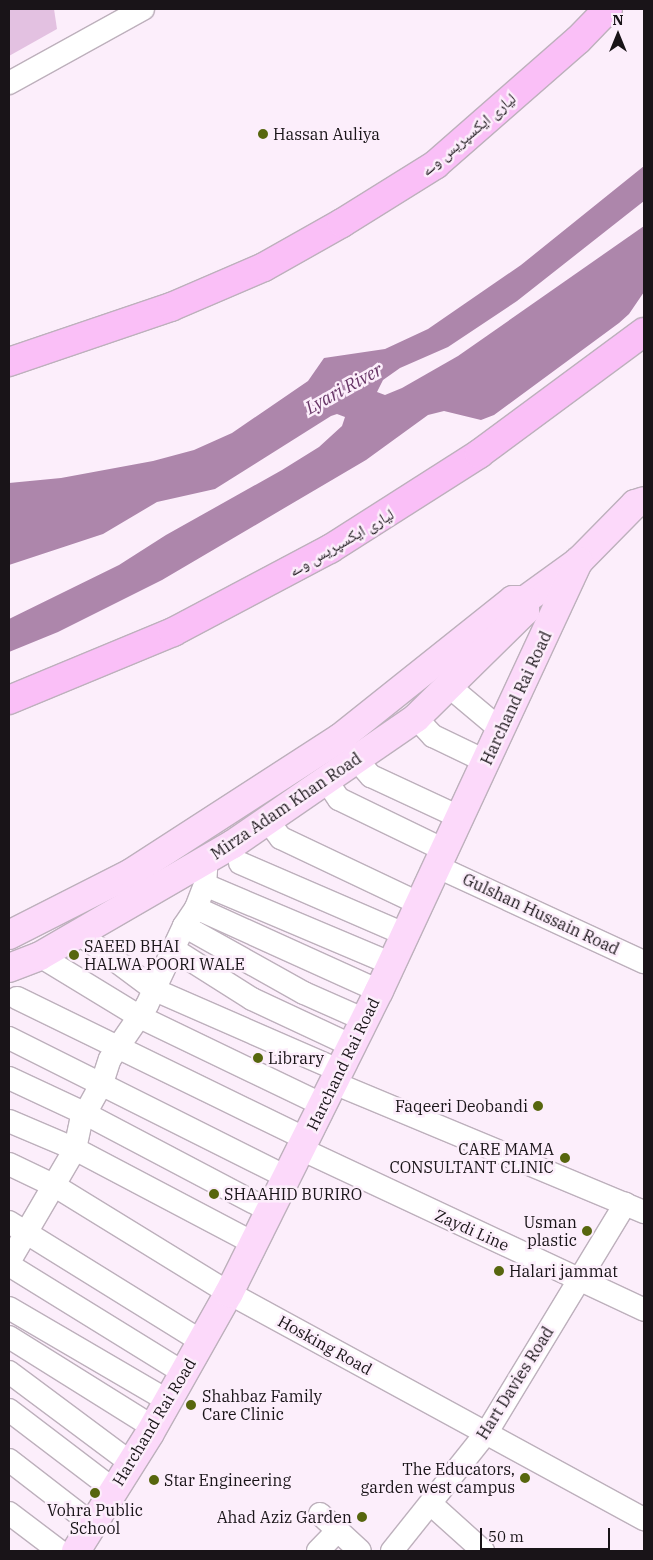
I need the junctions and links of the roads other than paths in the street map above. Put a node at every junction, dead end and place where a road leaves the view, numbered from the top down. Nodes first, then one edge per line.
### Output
1 (143, 9) edge
2 (608, 9) edge
3 (9, 83) edge
4 (644, 332) edge
5 (9, 362) edge
6 (639, 502) edge
7 (579, 561) junction
8 (525, 600) junction
9 (450, 688) junction
10 (9, 700) edge
11 (416, 718) junction
12 (502, 730) junction
13 (356, 759) junction
14 (487, 762) junction
15 (326, 780) junction
16 (461, 818) junction
17 (268, 821) junction
18 (442, 859) junction
19 (240, 863) dead end
20 (206, 872) junction
21 (420, 904) junction
22 (190, 917) junction
23 (77, 932) junction
24 (9, 935) edge
25 (406, 935) junction
26 (173, 949) junction
27 (40, 956) junction
28 (644, 962) edge
29 (392, 964) junction
30 (9, 968) edge
31 (155, 990) junction
32 (379, 991) junction
33 (16, 998) dead end
34 (140, 1017) junction
35 (365, 1020) junction
36 (9, 1038) edge
37 (118, 1045) junction
38 (353, 1046) junction
39 (9, 1078) edge
40 (102, 1083) junction
41 (332, 1086) junction
42 (86, 1114) junction
43 (9, 1121) edge
44 (304, 1144) junction
45 (75, 1149) junction
46 (9, 1164) edge
47 (287, 1177) junction
48 (55, 1186) junction
49 (634, 1208) edge
50 (270, 1211) junction
51 (9, 1222) edge
52 (27, 1236) junction
53 (254, 1243) junction
54 (9, 1263) edge
55 (579, 1277) junction
56 (229, 1293) junction
57 (9, 1308) edge
58 (644, 1310) edge
59 (9, 1337) edge
60 (202, 1341) junction
61 (9, 1372) edge
62 (184, 1373) junction
63 (168, 1401) junction
64 (9, 1410) edge
65 (153, 1427) junction
66 (487, 1432) junction
67 (9, 1460) edge
68 (131, 1463) junction
69 (114, 1490) junction
70 (432, 1505) junction
71 (9, 1513) edge
72 (320, 1514) dead end
73 (644, 1519) edge
74 (92, 1525) junction
75 (338, 1530) junction
76 (59, 1551) edge
77 (76, 1551) edge
78 (318, 1551) edge
79 (360, 1551) edge
80 (392, 1551) edge
81 (483, 1551) edge

1 - 3 street
2 - 5 highway, لیاری ایکسپریس وے
4 - 10 highway, لیاری ایکسپریس وے
6 - 7 main road, Mirza Adam Khan Road
7 - 8 main road, Mirza Adam Khan Road
7 - 12 main road, Harchand Rai Road
8 - 9 main road, Mirza Adam Khan Road
8 - 24 main road, Mirza Adam Khan Road
9 - 11 main road, Mirza Adam Khan Road
9 - 12 street
11 - 13 main road, Mirza Adam Khan Road
11 - 14 street
12 - 14 main road, Harchand Rai Road
13 - 15 main road, Mirza Adam Khan Road
13 - 16 street
14 - 16 main road, Harchand Rai Road
15 - 17 main road, Mirza Adam Khan Road
15 - 18 street, Gulshan Hussain Road
16 - 18 main road, Harchand Rai Road
17 - 20 main road, Mirza Adam Khan Road
17 - 21 street
18 - 21 main road, Harchand Rai Road
18 - 28 street, Gulshan Hussain Road
19 - 25 street
20 - 22 street
20 - 23 main road, Mirza Adam Khan Road
20 - 29 street
21 - 25 main road, Harchand Rai Road
22 - 26 street
22 - 32 street
22 - 35 street
23 - 27 main road, Mirza Adam Khan Road
23 - 31 street
25 - 29 main road, Harchand Rai Road
26 - 31 street
26 - 38 street
27 - 30 main road, Mirza Adam Khan Road
27 - 34 street
29 - 32 main road, Harchand Rai Road
31 - 34 street
31 - 41 street
32 - 35 main road, Harchand Rai Road
33 - 37 street, Zaydi Line
34 - 37 street
34 - 41 street
35 - 38 main road, Harchand Rai Road
36 - 40 street
37 - 40 street
37 - 44 street, Zaydi Line
38 - 41 main road, Harchand Rai Road
39 - 42 street
40 - 42 street
40 - 47 street
41 - 44 main road, Harchand Rai Road
41 - 49 street
42 - 45 street
42 - 50 street
43 - 45 street
44 - 47 main road, Harchand Rai Road
44 - 55 street, Zaydi Line
45 - 48 street
45 - 53 street
46 - 48 street, Hosking Road
47 - 50 main road, Harchand Rai Road
48 - 52 street
48 - 56 street, Hosking Road
49 - 55 street, Hart Davies Road
50 - 53 main road, Harchand Rai Road
51 - 52 street
52 - 54 street
52 - 60 street
53 - 56 main road, Harchand Rai Road
54 - 62 street
55 - 58 street, Zaydi Line
55 - 66 street, Hart Davies Road
56 - 60 main road, Harchand Rai Road
56 - 66 street, Hosking Road
57 - 63 street
59 - 65 street
60 - 62 main road, Harchand Rai Road
61 - 68 street
62 - 63 main road, Harchand Rai Road
63 - 65 main road, Harchand Rai Road
64 - 69 street
65 - 68 main road, Harchand Rai Road
66 - 70 street, Hart Davies Road
66 - 73 street, Hosking Road
67 - 74 street
68 - 69 main road, Harchand Rai Road
69 - 74 main road, Harchand Rai Road
70 - 80 street, Hart Davies Road
70 - 81 street
71 - 76 street
72 - 75 street
74 - 77 main road, Harchand Rai Road
75 - 78 street
75 - 79 street

